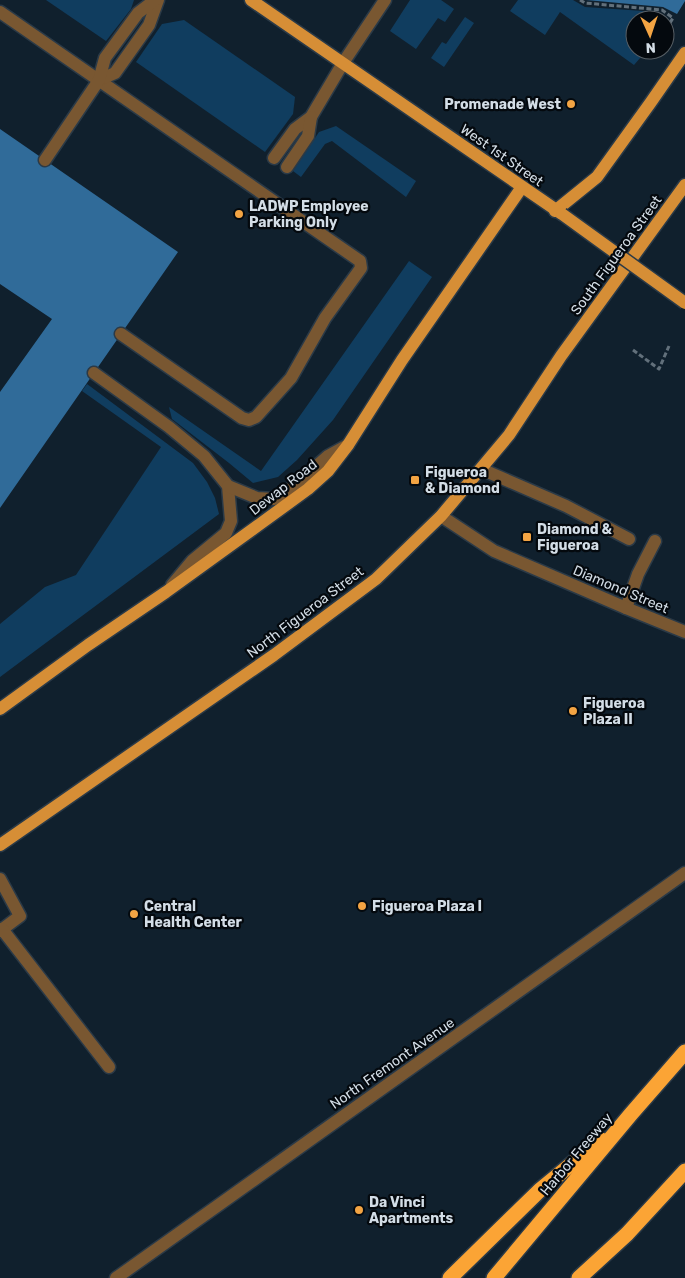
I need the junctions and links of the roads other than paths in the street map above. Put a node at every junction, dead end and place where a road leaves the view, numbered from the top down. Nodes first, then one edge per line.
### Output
1 (156, 0) edge
2 (251, 0) edge
3 (385, 0) edge
4 (0, 12) edge
5 (685, 52) edge
6 (343, 64) junction
7 (99, 80) junction
8 (310, 118) junction
9 (274, 158) dead end
10 (45, 160) dead end
11 (287, 167) dead end
12 (685, 185) edge
13 (522, 187) junction
14 (558, 213) junction
15 (685, 303) edge
16 (121, 334) dead end
17 (571, 342) joint
18 (94, 373) dead end
19 (348, 445) junction
20 (481, 469) junction
21 (228, 486) junction
22 (440, 516) junction
23 (629, 539) dead end
24 (655, 541) dead end
25 (166, 592) junction
26 (626, 608) junction
27 (685, 632) edge
28 (0, 709) edge
29 (0, 845) edge
30 (685, 873) edge
31 (0, 879) edge
32 (1, 930) edge
33 (685, 1052) edge
34 (109, 1067) dead end
35 (630, 1114) junction
36 (685, 1171) edge
37 (627, 1234) junction
38 (116, 1278) edge
39 (450, 1278) edge
40 (494, 1278) edge
41 (580, 1278) edge
42 (590, 1278) edge
43 (594, 1278) edge

1 - 7 street
2 - 6 main road, West 1st Street
3 - 6 street
4 - 7 street
5 - 14 main road
6 - 8 street
6 - 13 main road, West 1st Street
7 - 10 street
7 - 16 street
8 - 9 street
8 - 11 street
12 - 17 main road, South Figueroa Street
13 - 14 main road, West 1st Street
13 - 19 main road, Dewap Road
14 - 15 main road, West 1st Street, bridge
17 - 20 main road, North Figueroa Street
18 - 21 street
19 - 21 street
19 - 25 main road, Dewap Road
20 - 22 main road, North Figueroa Street
20 - 23 street
21 - 25 street
22 - 26 street, Diamond Street
22 - 29 main road, North Figueroa Street
24 - 26 street
25 - 28 main road, Dewap Road
26 - 27 street, Diamond Street
30 - 38 street, North Fremont Avenue
31 - 32 street
32 - 34 street
33 - 35 highway, Harbor Freeway
35 - 39 highway
35 - 40 highway, Harbor Freeway
36 - 37 highway
37 - 41 highway
37 - 42 highway
37 - 43 highway

